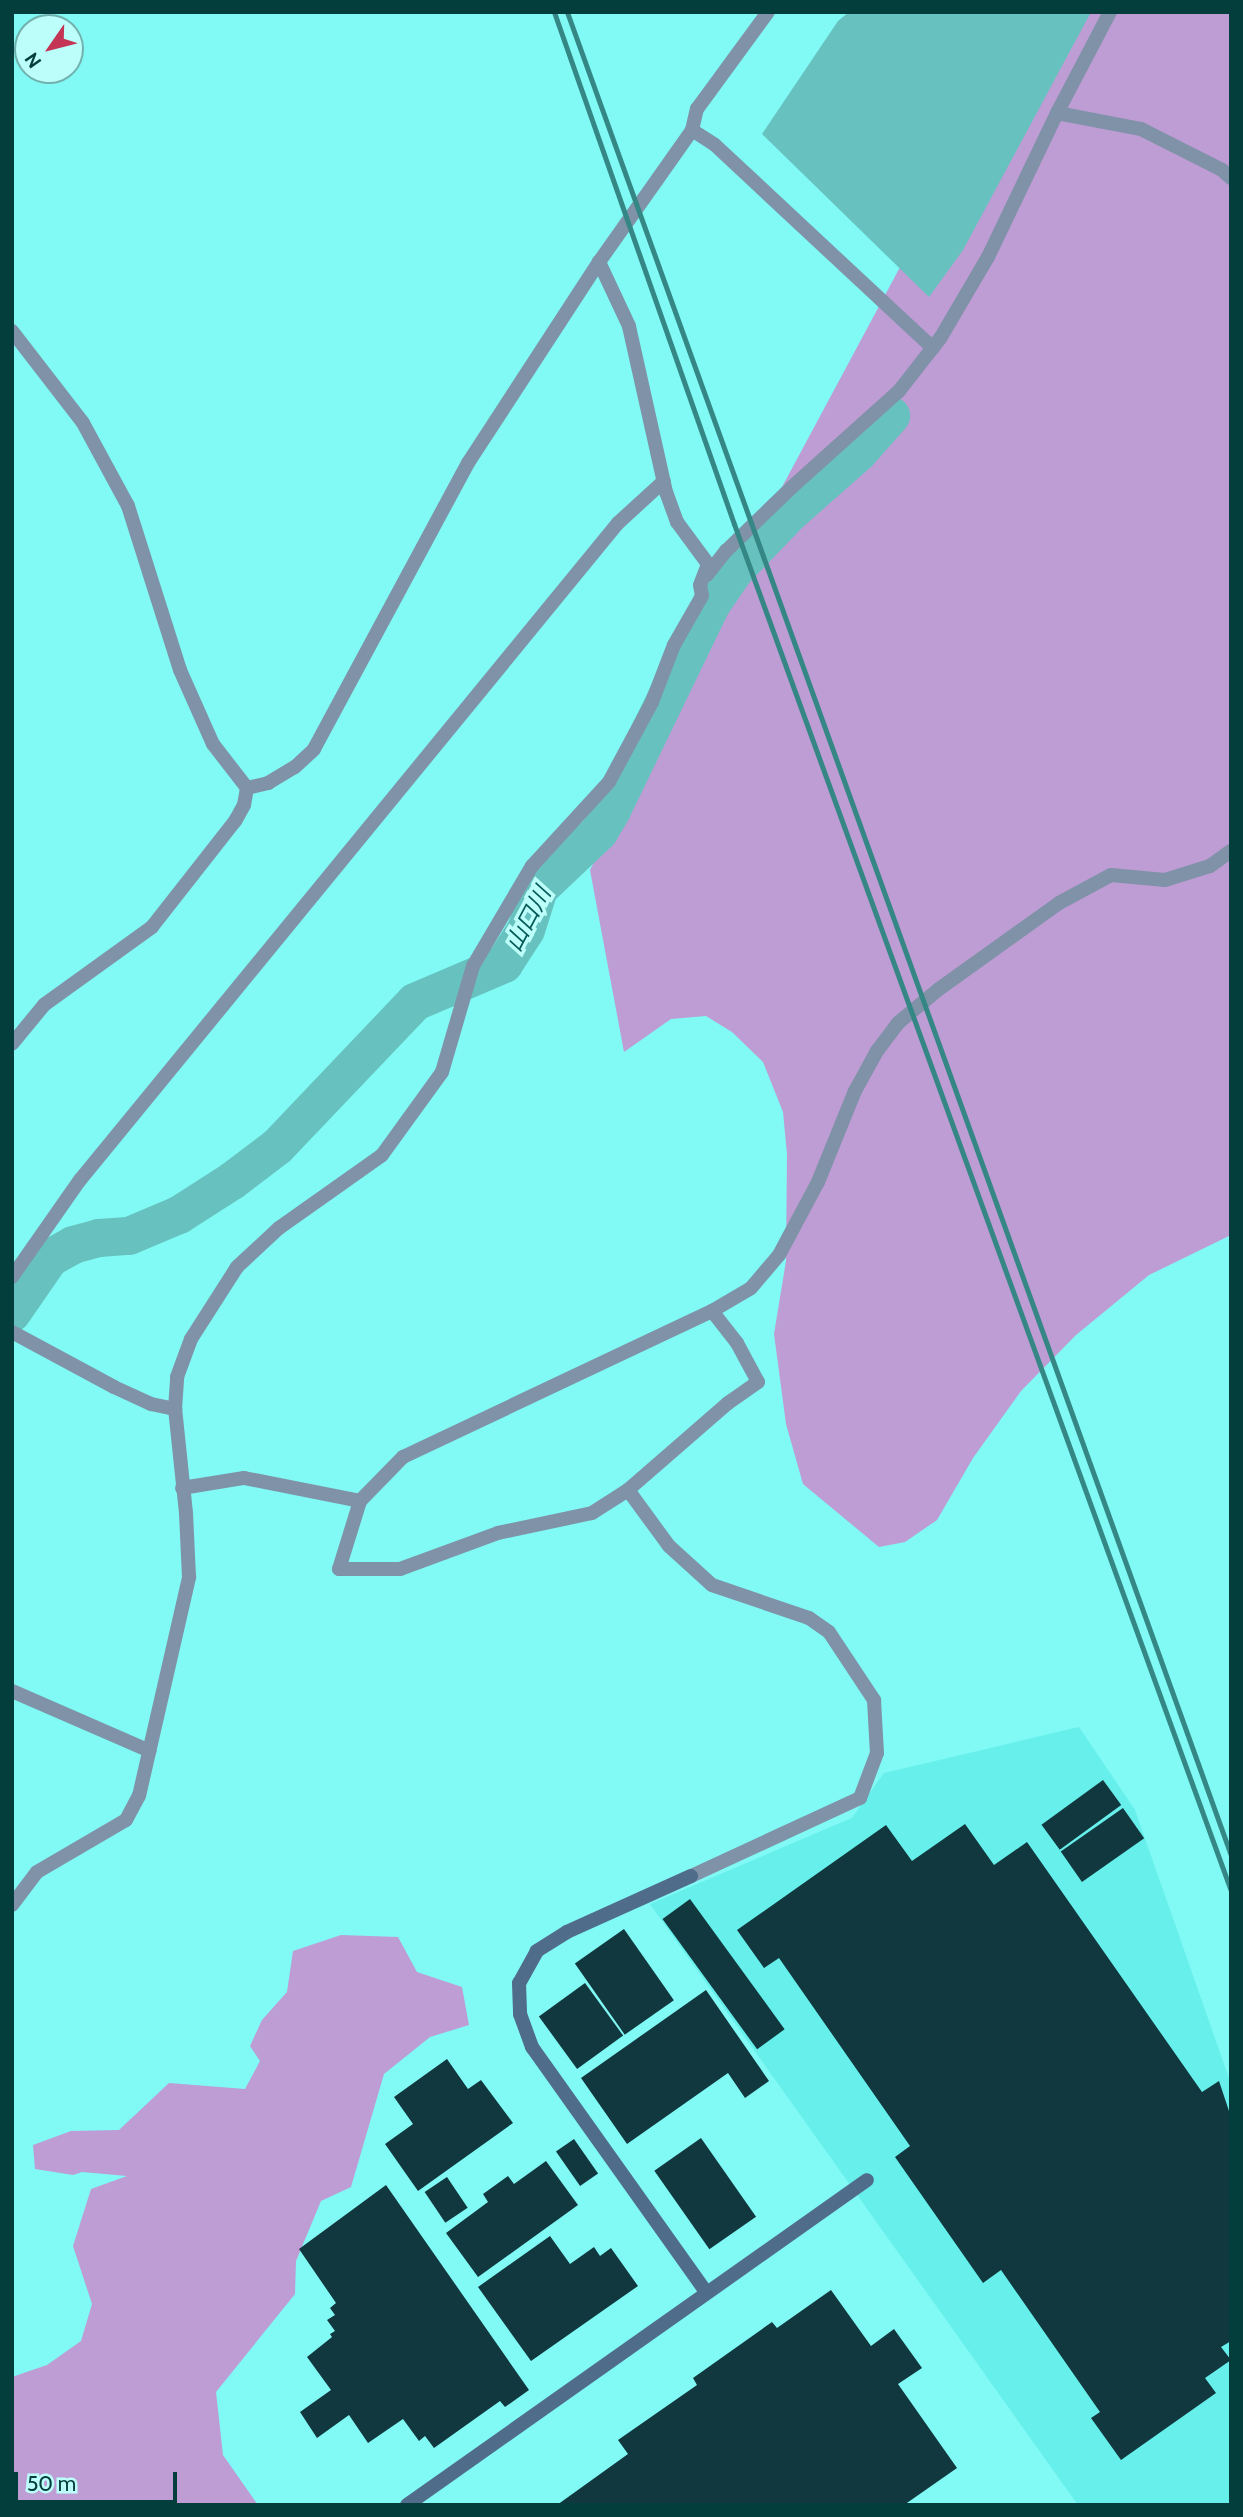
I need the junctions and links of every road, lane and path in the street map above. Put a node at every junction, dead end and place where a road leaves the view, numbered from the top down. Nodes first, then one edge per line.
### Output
1 (768, 12) edge
2 (1110, 12) edge
3 (1057, 113) junction
4 (691, 130) junction
5 (1231, 178) edge
6 (599, 262) junction
7 (12, 331) edge
8 (933, 348) junction
9 (664, 481) junction
10 (700, 585) junction
11 (247, 788) junction
12 (1231, 852) edge
13 (12, 1044) edge
14 (12, 1277) edge
15 (712, 1311) junction
16 (12, 1332) edge
17 (175, 1409) junction
18 (182, 1488) junction
19 (628, 1490) junction
20 (360, 1501) junction
21 (12, 1690) edge
22 (150, 1751) junction
23 (12, 1905) edge
24 (867, 2180) dead end
25 (706, 2292) junction
26 (407, 2505) edge

1 - 4 street
2 - 3 street
3 - 5 street
3 - 8 street
4 - 6 street
4 - 8 street
6 - 9 street
6 - 11 street
7 - 11 street
8 - 10 street
9 - 10 street
9 - 14 street
10 - 17 street
11 - 13 street
12 - 15 street
15 - 19 street
15 - 20 street
16 - 17 street
17 - 18 street
18 - 20 street
18 - 22 street
19 - 20 street
19 - 25 street
21 - 22 street
22 - 23 street
24 - 25 street
25 - 26 street

